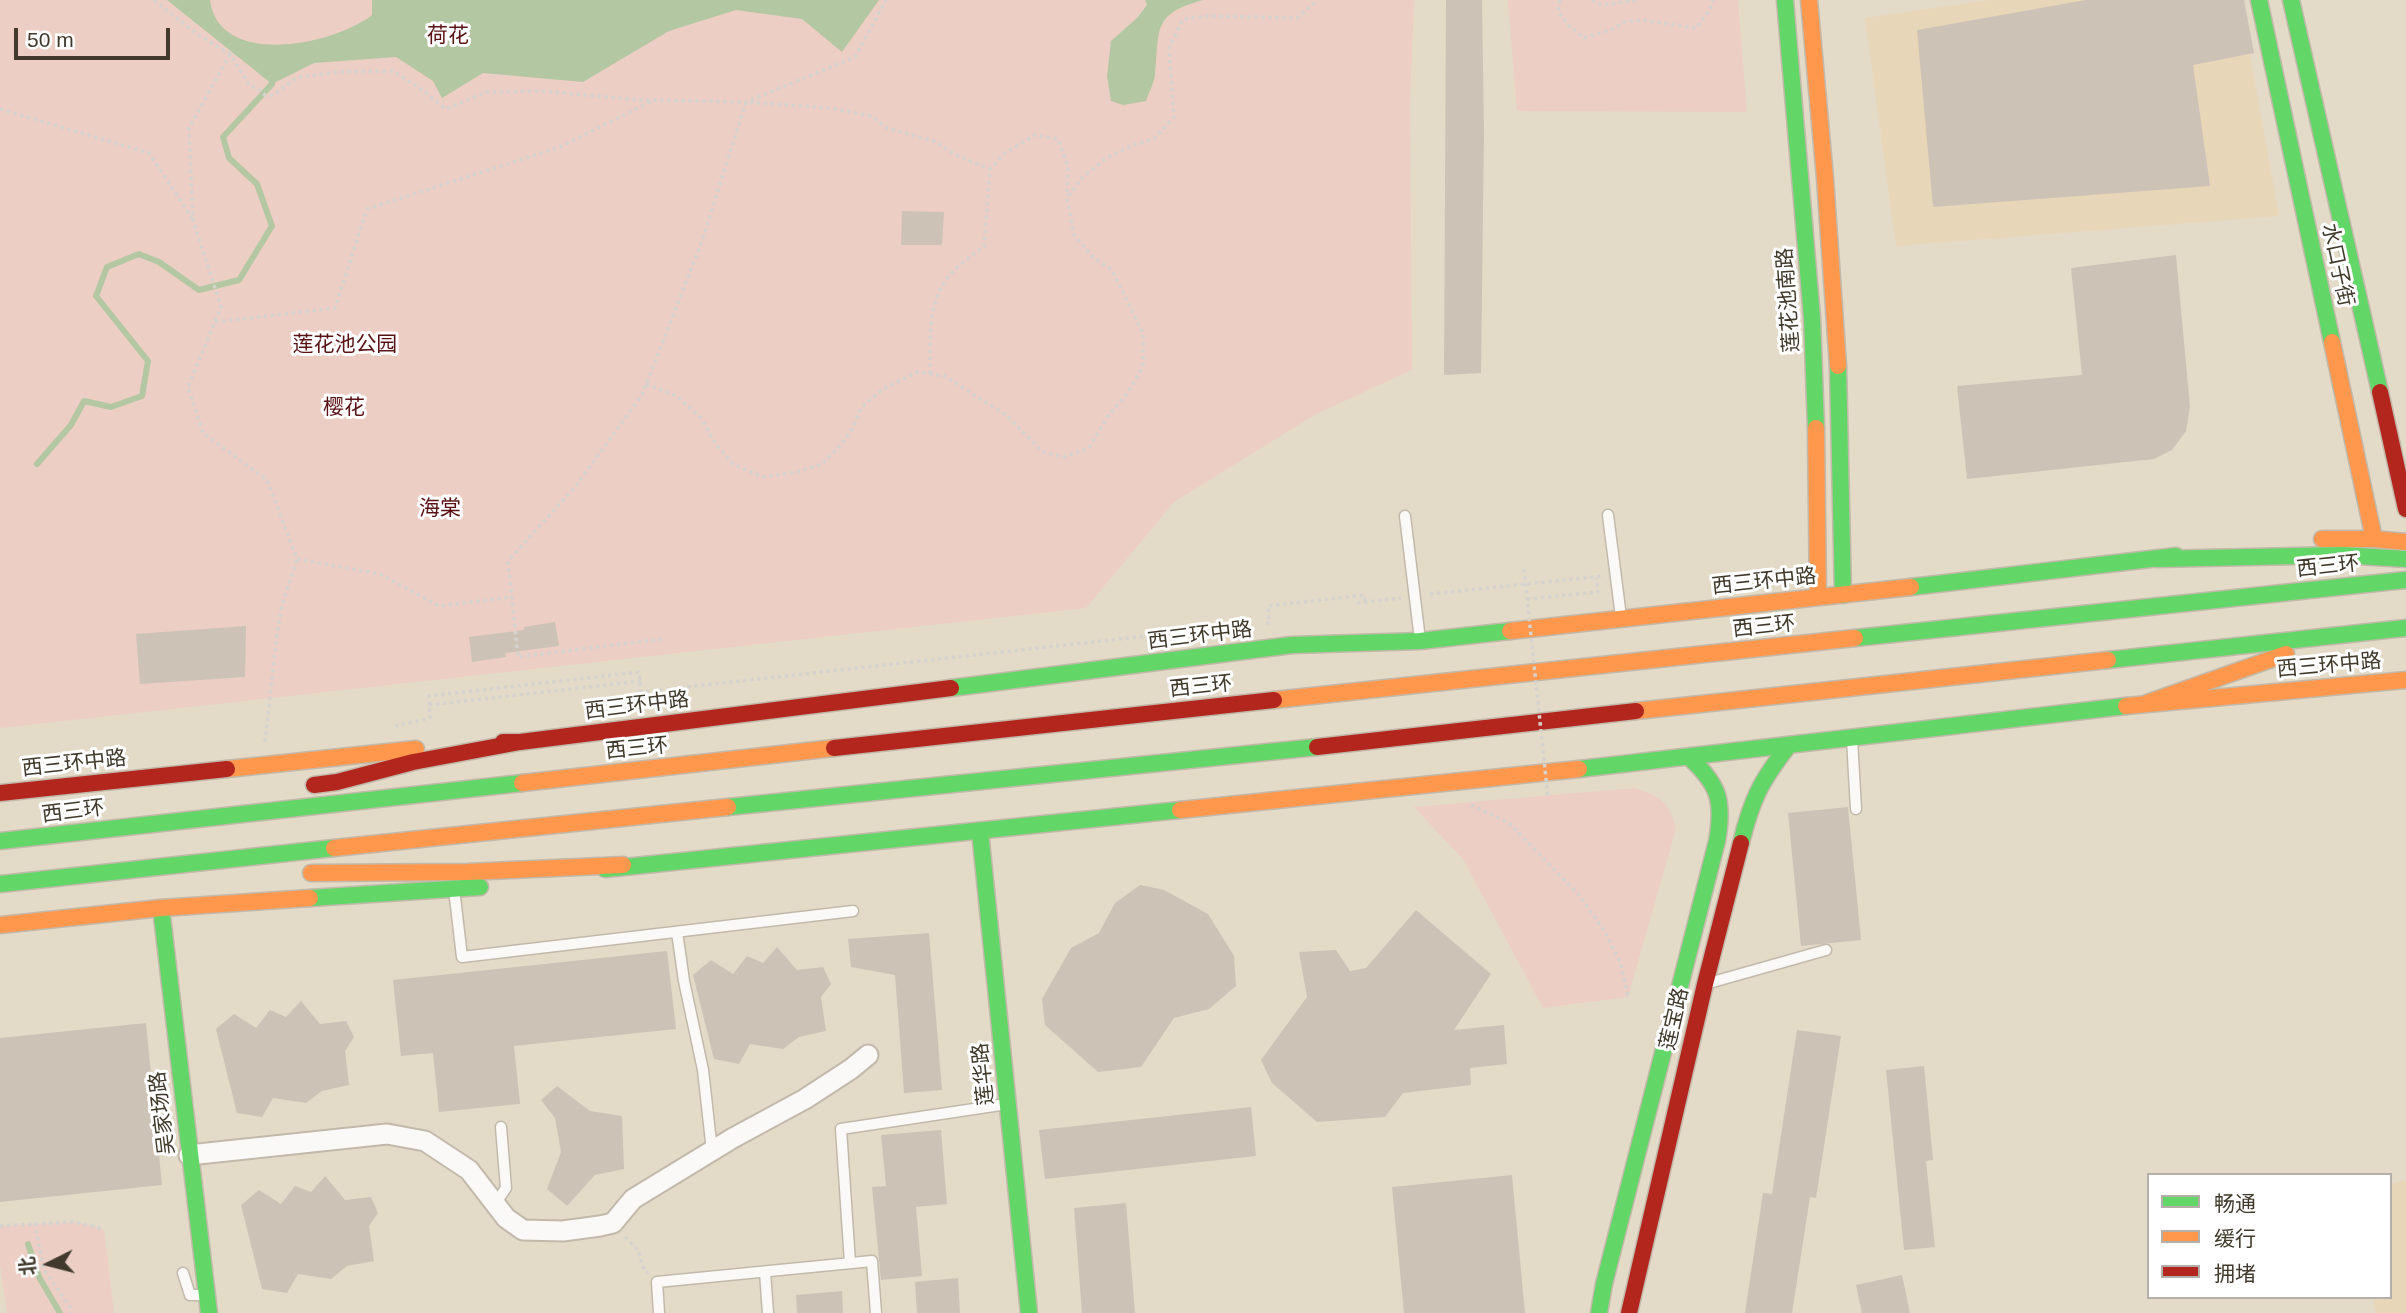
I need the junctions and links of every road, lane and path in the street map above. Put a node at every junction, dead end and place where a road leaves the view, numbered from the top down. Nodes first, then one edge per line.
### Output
1 (154, 0) edge
2 (886, 0) edge
3 (1318, 0) edge
4 (1560, 0) edge
5 (1592, 0) edge
6 (1638, 0) edge
7 (1713, 0) edge
8 (1785, 0) edge
9 (1809, 0) edge
10 (2259, 0) edge
11 (2291, 0) edge
12 (230, 54) junction
13 (652, 101) junction
14 (746, 102) junction
15 (0, 109) edge
16 (990, 169) junction
17 (1067, 198) junction
18 (193, 220) junction
19 (215, 322) junction
20 (930, 374) junction
21 (646, 384) junction
22 (2406, 509) edge
23 (1608, 515) dead end
24 (1405, 516) dead end
25 (2374, 539) junction
26 (2406, 542) edge
27 (298, 559) junction
28 (2157, 559) junction
29 (2406, 559) edge
30 (1524, 569) dead end
31 (1615, 575) junction
32 (1596, 578) junction
33 (2406, 580) edge
34 (1843, 595) junction
35 (1415, 596) junction
36 (512, 597) junction
37 (1818, 597) junction
38 (1527, 599) junction
39 (1365, 602) junction
40 (1357, 603) dead end
41 (1620, 618) junction
42 (1256, 624) dead end
43 (1242, 626) dead end
44 (2406, 628) edge
45 (2343, 634) junction
46 (662, 639) dead end
47 (1420, 640) junction
48 (2406, 680) edge
49 (640, 681) junction
50 (2147, 703) junction
51 (429, 705) junction
52 (392, 726) dead end
53 (1852, 739) junction
54 (520, 742) junction
55 (1789, 745) junction
56 (264, 753) dead end
57 (1690, 758) junction
58 (296, 787) dead end
59 (0, 793) edge
60 (1548, 798) dead end
61 (1469, 805) dead end
62 (162, 808) dead end
63 (1856, 809) dead end
64 (110, 828) junction
65 (980, 831) junction
66 (0, 841) edge
67 (623, 865) junction
68 (117, 870) junction
69 (296, 874) dead end
70 (193, 881) dead end
71 (0, 884) edge
72 (454, 889) junction
73 (161, 908) junction
74 (853, 912) dead end
75 (0, 925) edge
76 (677, 932) junction
77 (1826, 950) dead end
78 (1705, 985) junction
79 (1628, 997) dead end
80 (869, 1055) dead end
81 (1008, 1104) junction
82 (501, 1127) dead end
83 (712, 1151) junction
84 (189, 1155) junction
85 (495, 1204) junction
86 (35, 1223) junction
87 (613, 1223) junction
88 (0, 1226) edge
89 (104, 1229) dead end
90 (850, 1263) junction
91 (765, 1272) junction
92 (183, 1273) dead end
93 (657, 1282) junction
94 (206, 1296) junction
95 (71, 1313) edge
96 (209, 1313) edge
97 (659, 1313) edge
98 (768, 1313) edge
99 (876, 1313) edge
100 (1029, 1313) edge
101 (1599, 1313) edge
102 (1629, 1313) edge

1 - 12 path
2 - 14 path
3 - 17 path
4 - 7 path
5 - 6 path
8 - 37 main road, 莲花池南路
9 - 34 main road, 莲花池南路
10 - 25 main road, 水口子街
11 - 22 main road, 水口子街
12 - 13 path
12 - 18 path
13 - 14 path
13 - 19 path
14 - 16 path
14 - 21 path
15 - 18 path
16 - 17 path
16 - 20 path
17 - 20 path
18 - 19 path
19 - 27 path
20 - 21 path
21 - 36 path
23 - 31 lane
24 - 35 lane
25 - 26 main road, 西三环中路
25 - 28 main road, 西三环中路
27 - 36 path
27 - 56 path
28 - 29 main road
28 - 34 main road, 西三环中路
30 - 38 path, bridge
31 - 32 path
31 - 41 lane
32 - 35 path
32 - 38 path
33 - 64 main road, 西三环
34 - 37 main road, 西三环中路
35 - 39 path
35 - 47 lane
36 - 46 path
37 - 41 main road, 西三环中路
38 - 60 path, bridge
39 - 40 path
39 - 42 path
41 - 47 main road, 西三环中路
43 - 49 path
44 - 45 main road
45 - 50 main road
45 - 68 main road
47 - 54 main road, 西三环中路
48 - 50 main road, 西三环中路
49 - 51 path
49 - 51 path
50 - 53 main road, 西三环中路
51 - 52 path
53 - 55 main road, 西三环中路
53 - 63 lane
54 - 58 main road
54 - 59 main road, 西三环中路
55 - 57 main road, 西三环中路
55 - 78 main road, 莲宝路
57 - 65 main road, 西三环中路
57 - 101 main road, 莲宝路
61 - 79 path
62 - 64 main road
64 - 66 main road, 西三环
65 - 67 main road, 西三环中路
65 - 81 main road, 莲华路
67 - 69 main road
67 - 72 main road, 西三环中路
68 - 70 main road
68 - 71 main road
72 - 73 main road, 西三环中路
72 - 76 lane
73 - 75 main road, 西三环中路
73 - 84 main road, 吴家场路
74 - 76 lane
76 - 83 lane
77 - 78 lane
78 - 102 main road, 莲宝路
80 - 83 street
81 - 90 lane
81 - 100 main road, 莲华路
82 - 85 lane
83 - 87 street
84 - 85 street
84 - 94 main road, 吴家场路
85 - 87 street
86 - 88 path
86 - 89 path
86 - 95 path
87 - 93 path
90 - 91 lane
90 - 99 lane
91 - 93 lane
91 - 98 lane
92 - 94 lane
93 - 97 lane
94 - 96 main road, 吴家场路

